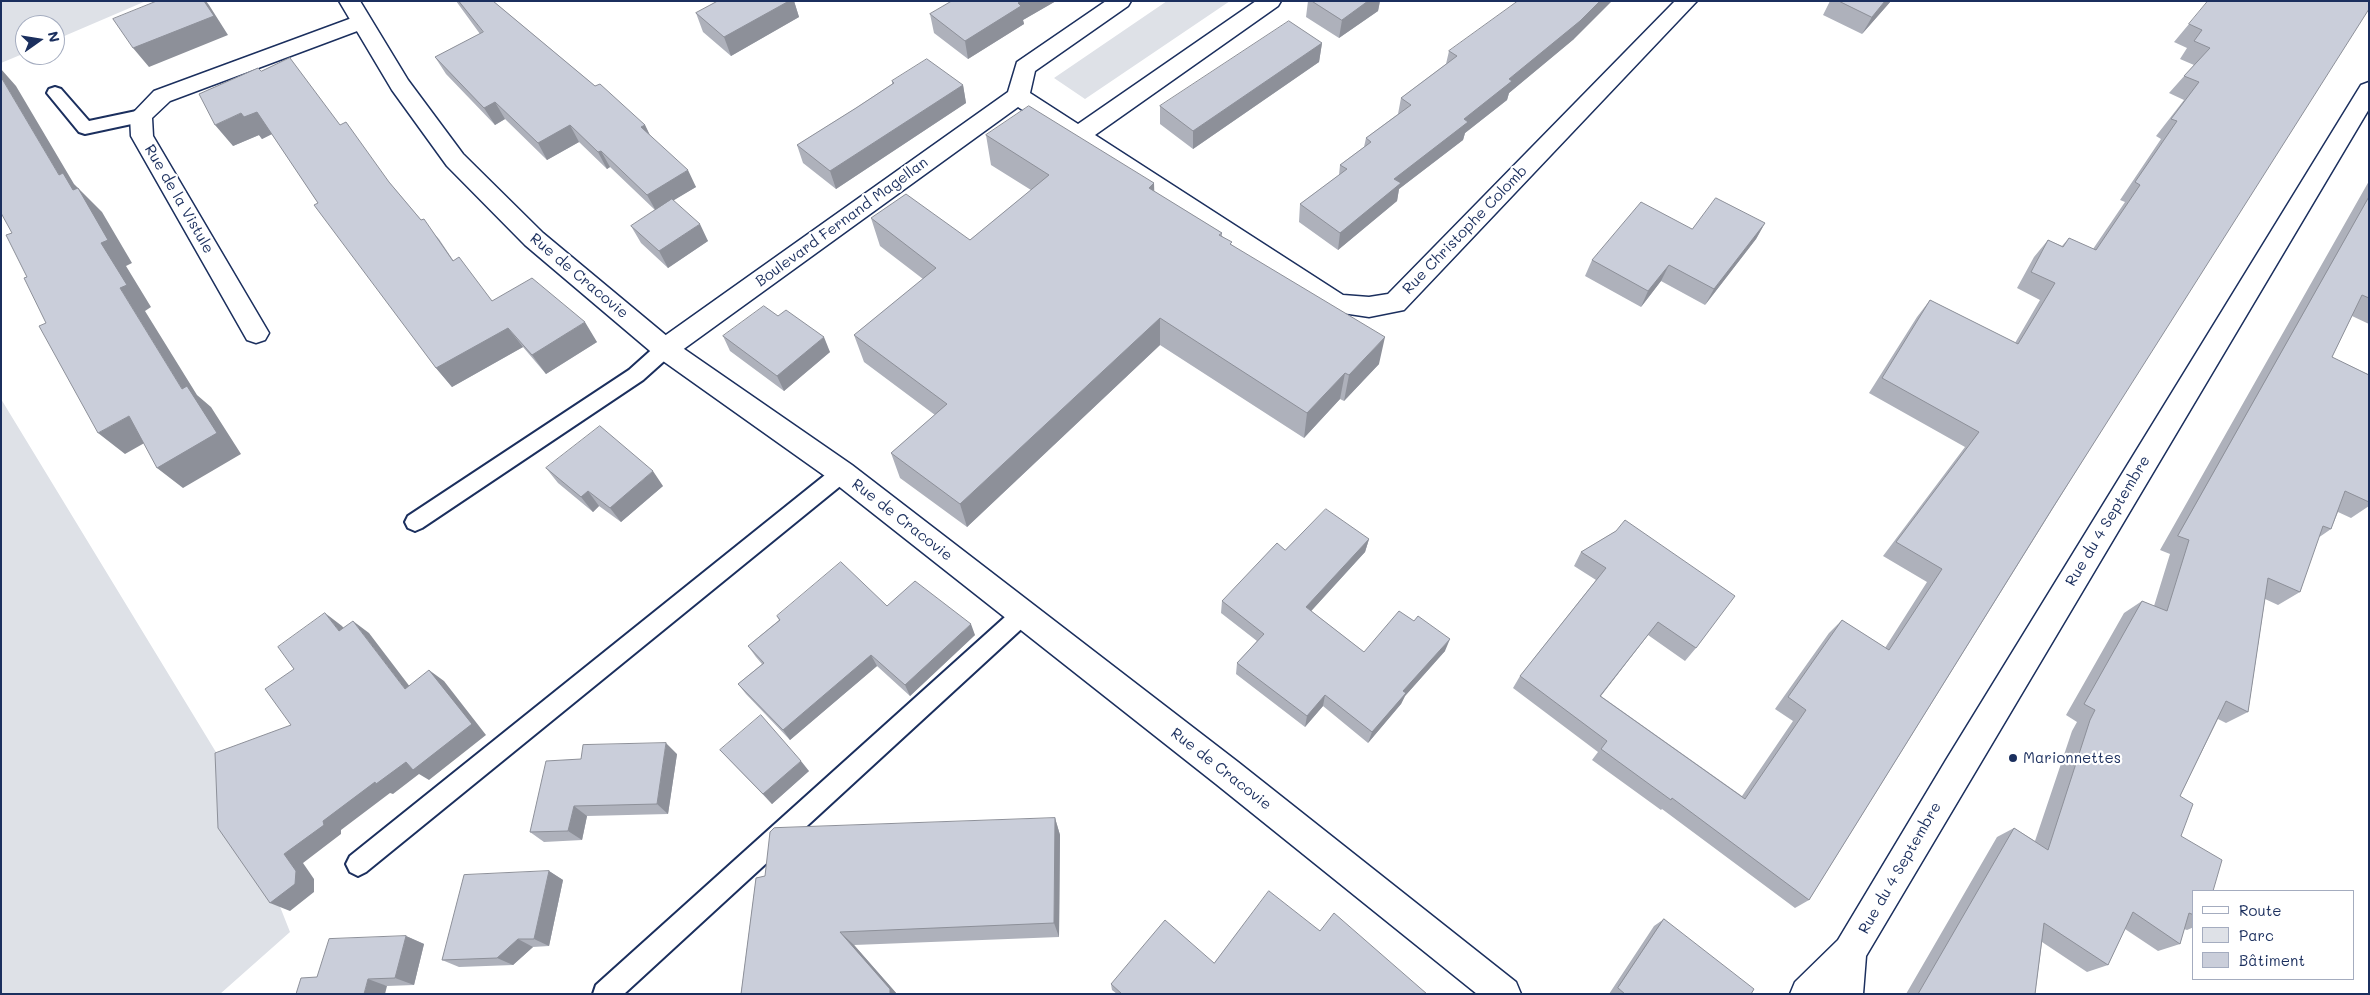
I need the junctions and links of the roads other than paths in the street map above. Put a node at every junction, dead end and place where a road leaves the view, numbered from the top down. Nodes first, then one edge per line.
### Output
1 (1121, 1) edge
2 (1271, 1) edge
3 (1687, 1) edge
4 (355, 12) edge
5 (2369, 90) edge
6 (55, 93) dead end
7 (1018, 96) junction
8 (141, 116) junction
9 (1078, 135) junction
10 (256, 333) dead end
11 (665, 349) junction
12 (842, 473) junction
13 (415, 522) dead end
14 (1022, 615) junction
15 (358, 864) dead end
16 (1850, 952) junction
17 (605, 994) edge
18 (1504, 994) edge
19 (1807, 994) edge
20 (1846, 994) edge

1 - 7 street
2 - 9 street
3 - 9 street, Rue Christophe Colomb
4 - 8 street
4 - 11 street, Rue de Cracovie
5 - 16 street, Rue du 4 Septembre
6 - 8 lane
7 - 9 street
7 - 11 street, Boulevard Fernand Magellan
8 - 10 street, Rue de la Vistule
11 - 12 street, Rue de Cracovie
11 - 13 lane
12 - 14 street, Rue de Cracovie
12 - 15 lane
14 - 17 lane
14 - 18 street, Rue de Cracovie
16 - 19 street, Rue du 4 Septembre
16 - 20 street, Rue du 4 Septembre

